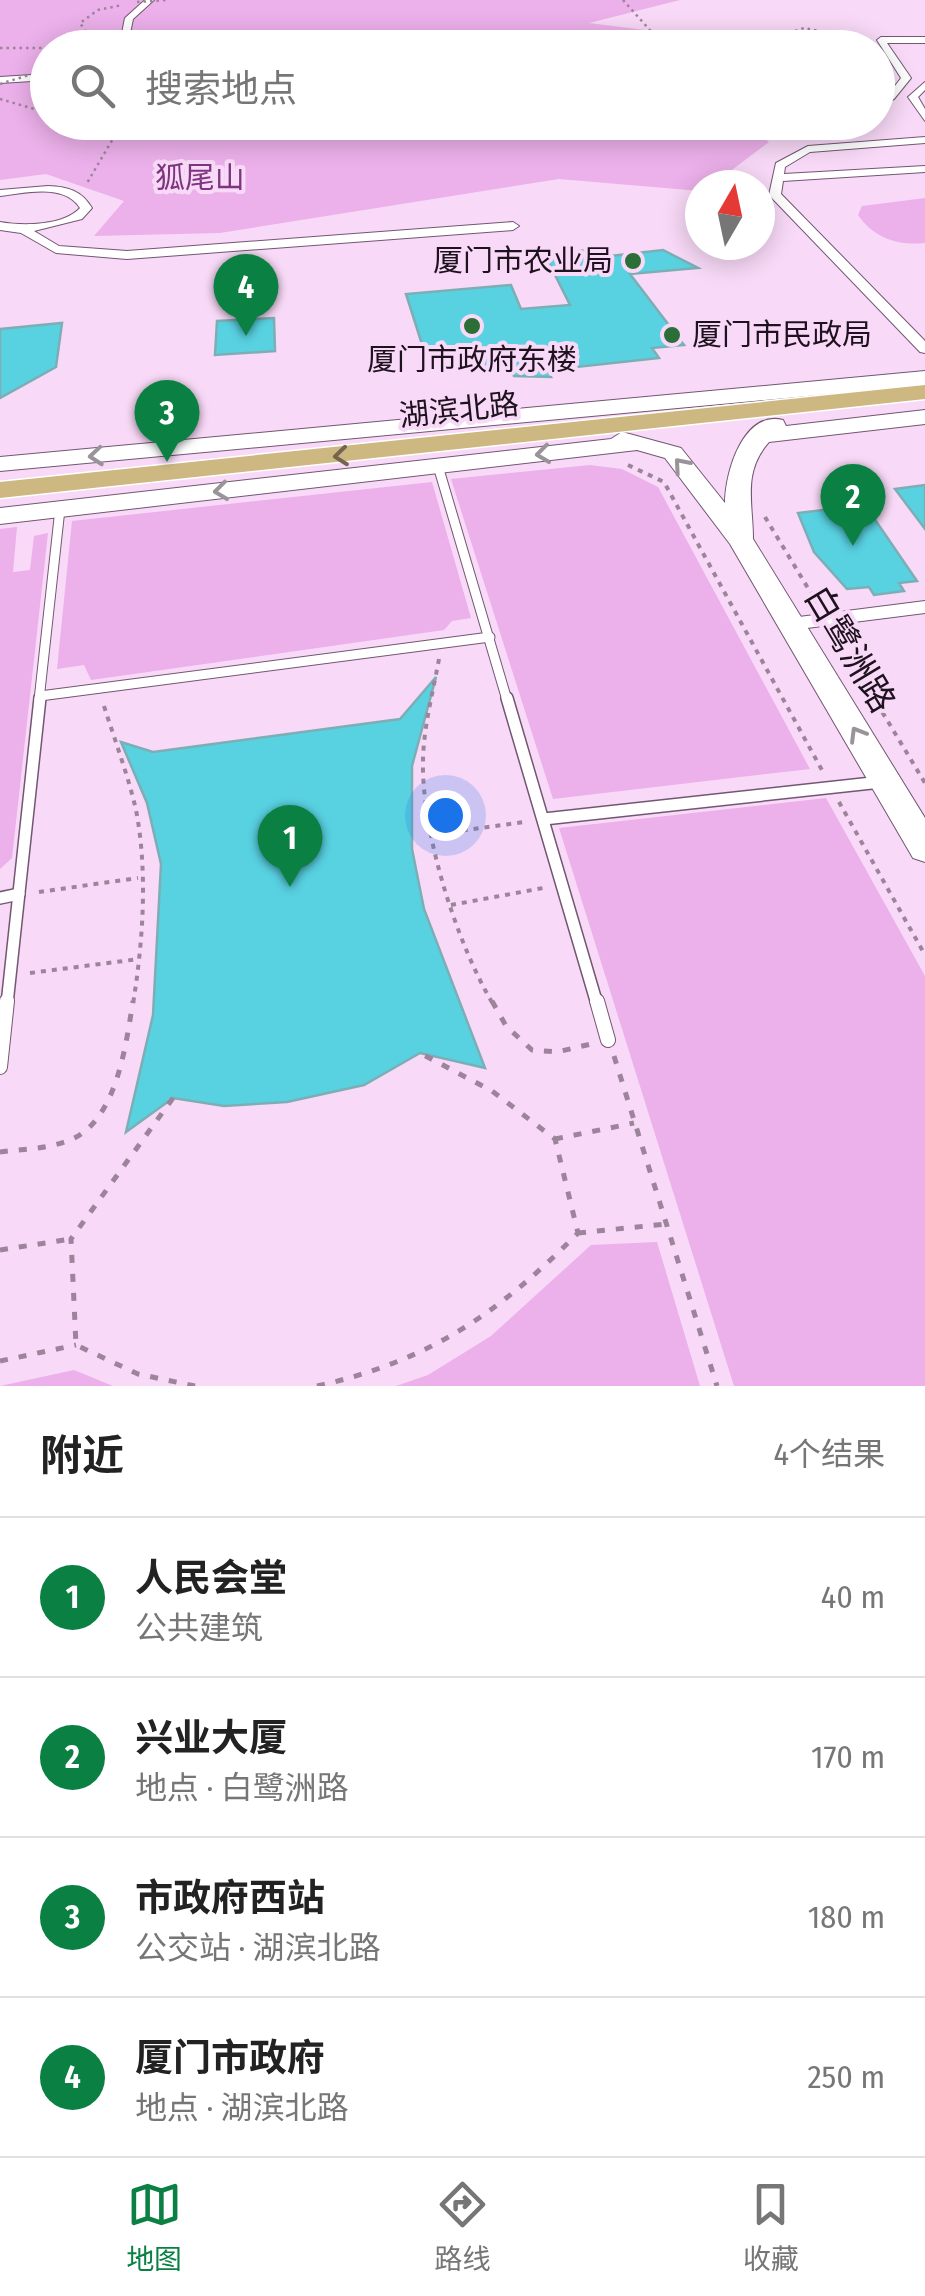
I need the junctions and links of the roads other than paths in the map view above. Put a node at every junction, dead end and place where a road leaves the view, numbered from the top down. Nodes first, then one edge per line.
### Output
1 (150, 0) edge
2 (925, 29) edge
3 (126, 30) edge
4 (895, 33) edge
5 (895, 37) edge
6 (925, 40) edge
7 (895, 60) edge
8 (30, 79) edge
9 (0, 82) edge
10 (925, 85) edge
11 (895, 93) edge
12 (925, 118) edge
13 (925, 140) edge
14 (852, 142) joint
15 (925, 170) edge
16 (776, 178) junction
17 (0, 193) edge
18 (0, 226) edge
19 (514, 226) dead end
20 (24, 230) junction
21 (925, 349) edge
22 (925, 378) edge
23 (925, 392) edge
24 (925, 405) edge
25 (925, 418) edge
26 (586, 429) junction
27 (769, 429) junction
28 (640, 443) junction
29 (0, 464) edge
30 (438, 466) junction
31 (0, 490) edge
32 (60, 510) junction
33 (0, 516) edge
34 (742, 541) junction
35 (925, 606) edge
36 (791, 624) junction
37 (490, 637) junction
38 (40, 696) junction
39 (885, 781) junction
40 (544, 819) junction
41 (925, 848) edge
42 (19, 894) junction
43 (0, 898) edge
44 (608, 1040) road end
45 (0, 1066) edge

1 - 3 street
2 - 4 street
5 - 6 street
7 - 11 street
8 - 9 street
10 - 12 street
13 - 14 street
14 - 16 street
15 - 16 street
16 - 21 street
17 - 20 street
18 - 20 street
19 - 20 street
22 -> 29 street
23 - 26 main road, 湖滨北路
24 - 27 main road
25 - 27 street
26 - 28 street, 白鹭洲路
26 -> 31 main road, 湖滨北路
27 - 34 street, 白鹭洲路
28 -> 30 street
34 -> 28 street, 白鹭洲路
30 -> 32 street
30 - 37 lane
32 - 33 street
32 - 38 lane
34 - 36 street, 白鹭洲路
35 - 36 street
39 -> 36 street, 白鹭洲路
37 - 38 lane
37 - 40 lane
38 - 42 lane
39 - 40 lane
39 - 41 street, 白鹭洲路
40 - 44 lane
42 - 43 lane
42 - 45 lane

